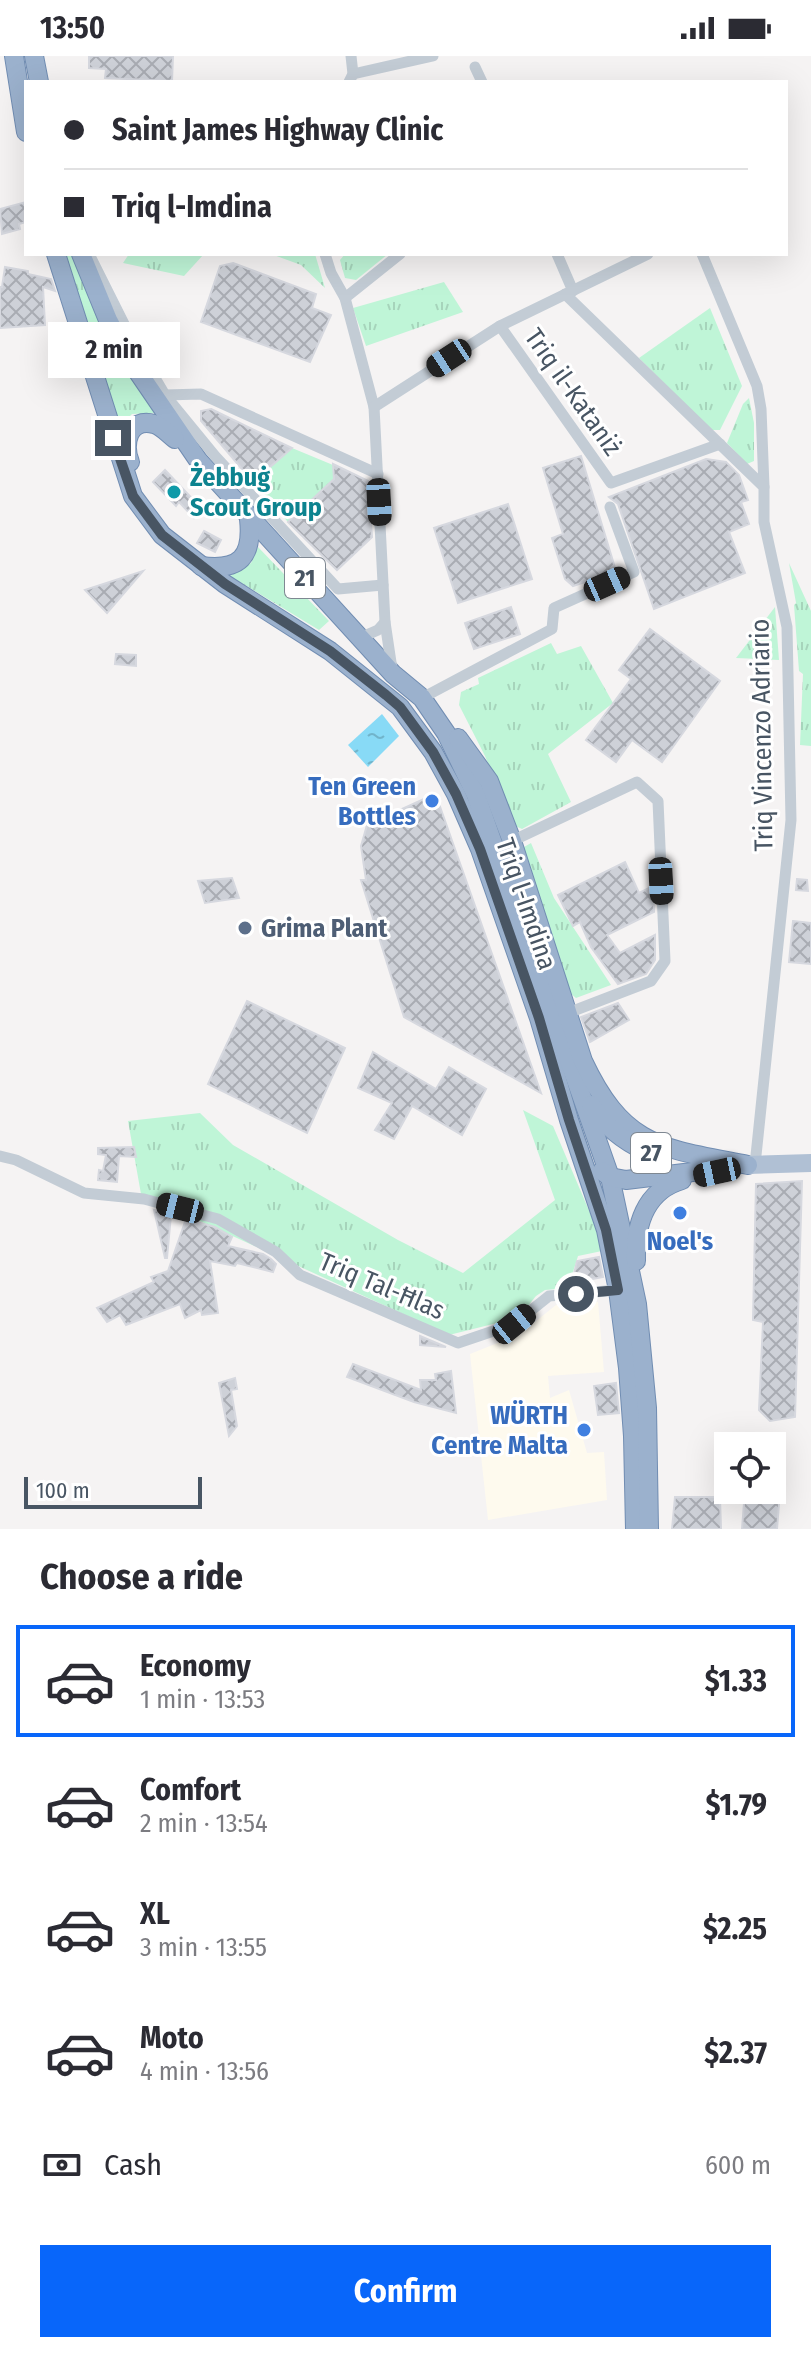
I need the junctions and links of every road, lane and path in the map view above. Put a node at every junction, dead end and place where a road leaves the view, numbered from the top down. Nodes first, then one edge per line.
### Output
1 (14, 56) edge
2 (34, 56) edge
3 (351, 56) edge
4 (433, 56) edge
5 (475, 67) dead end
6 (351, 78) edge
7 (39, 80) edge
8 (481, 80) edge
9 (24, 119) edge
10 (57, 256) edge
11 (82, 256) edge
12 (90, 256) edge
13 (326, 256) edge
14 (398, 256) edge
15 (558, 256) edge
16 (644, 256) edge
17 (703, 256) edge
18 (569, 292) junction
19 (345, 298) junction
20 (500, 326) junction
21 (165, 395) junction
22 (374, 407) junction
23 (720, 444) junction
24 (198, 460) junction
25 (378, 474) junction
26 (764, 487) junction
27 (610, 507) dead end
28 (249, 519) junction
29 (184, 554) junction
30 (200, 566) junction
31 (383, 585) junction
32 (385, 622) junction
33 (362, 637) junction
34 (393, 674) junction
35 (427, 706) junction
36 (512, 841) junction
37 (568, 1013) junction
38 (539, 1018) junction
39 (580, 1088) junction
40 (0, 1156) edge
41 (811, 1163) edge
42 (752, 1165) junction
43 (612, 1178) junction
44 (618, 1290) junction
45 (637, 1304) junction
46 (635, 1529) edge
47 (649, 1529) edge

1 - 9 highway
2 - 7 highway
3 - 6 street
4 - 6 street
5 - 8 street
10 - 29 highway, Triq l-Imdina / 21
11 - 24 highway, Triq l-Imdina / 21
12 - 21 street
13 - 19 street
14 - 19 street
15 - 18 street
16 - 18 street
17 - 26 street, Triq Vincenzo Adriario
18 - 20 street
18 - 23 street
19 - 22 street
20 - 22 street
20 - 23 street, Triq il-Kataniż
21 - 25 street
21 - 31 street
22 - 25 street
23 - 26 street
24 - 28 highway, Triq l-Imdina / 21
24 - 29 highway
25 - 31 street
26 - 42 street, Triq Vincenzo Adriario
27 - 35 street
28 - 30 highway
28 - 33 highway, Triq l-Imdina / 21
29 - 30 highway, Triq l-Imdina / 21
30 - 38 highway, Triq l-Imdina / 21
31 - 32 street
32 - 33 street
32 - 34 street
33 - 34 highway, Triq l-Imdina / 21
34 - 35 highway, Triq l-Imdina / 21
35 - 36 highway
35 - 39 highway, Triq l-Imdina / 21
36 - 37 highway
36 - 37 street
37 - 42 highway
38 - 43 highway
38 - 44 highway, Triq l-Imdina / 21
39 - 42 highway, 27
39 - 43 highway, Triq l-Imdina / 21
40 - 44 street, Triq Tal-Ħlas
41 - 42 main road, 27
42 - 43 highway, 27
42 - 45 highway
43 - 45 highway, Triq l-Imdina / 21
44 - 46 highway, Triq l-Imdina
45 - 47 highway, Triq l-Imdina

